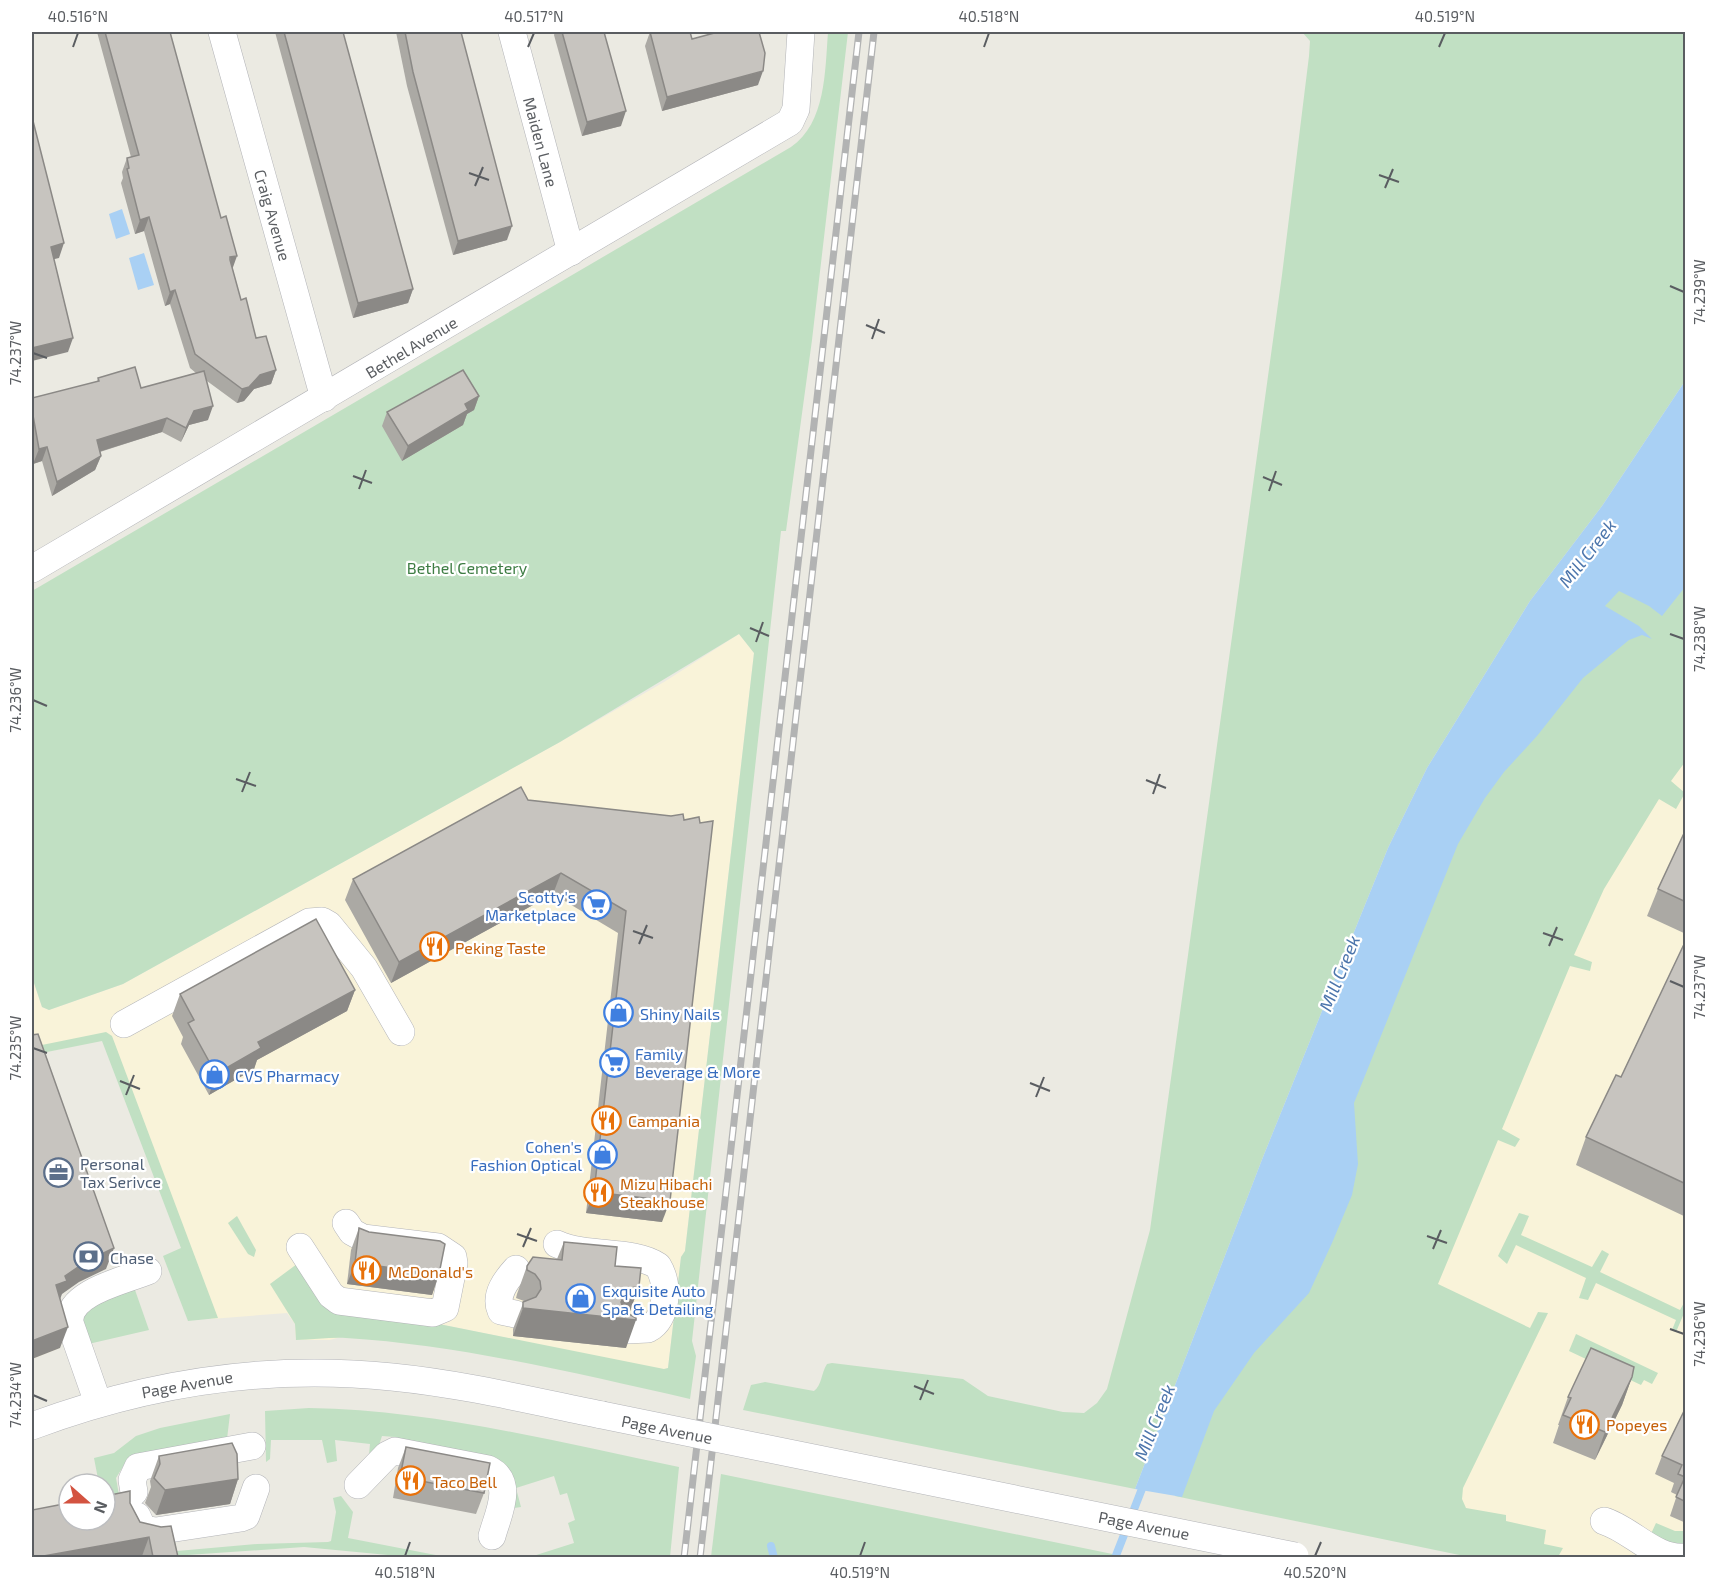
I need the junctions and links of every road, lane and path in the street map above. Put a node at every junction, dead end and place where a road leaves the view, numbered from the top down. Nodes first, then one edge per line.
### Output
1 (222, 32) edge
2 (512, 32) edge
3 (801, 32) edge
4 (571, 252) junction
5 (324, 398) junction
6 (32, 569) edge
7 (124, 1024) dead end
8 (401, 1032) dead end
9 (346, 1223) dead end
10 (557, 1244) dead end
11 (300, 1247) dead end
12 (516, 1269) dead end
13 (148, 1271) dead end
14 (515, 1314) dead end
15 (635, 1330) edge
16 (98, 1403) junction
17 (32, 1426) edge
18 (252, 1446) dead end
19 (358, 1485) dead end
20 (256, 1488) dead end
21 (1604, 1521) dead end
22 (492, 1536) dead end
23 (1299, 1557) edge
24 (1686, 1557) edge

1 - 5 street, Craig Avenue
2 - 4 street, Maiden Lane
3 - 4 street, Bethel Avenue
4 - 5 street, Bethel Avenue
5 - 6 street, Bethel Avenue
7 - 8 street
9 - 11 street
10 - 15 street
12 - 14 street
13 - 16 street
16 - 17 street, Page Avenue
16 - 23 street, Page Avenue, bridge
18 - 20 street
19 - 22 street
21 - 24 street

